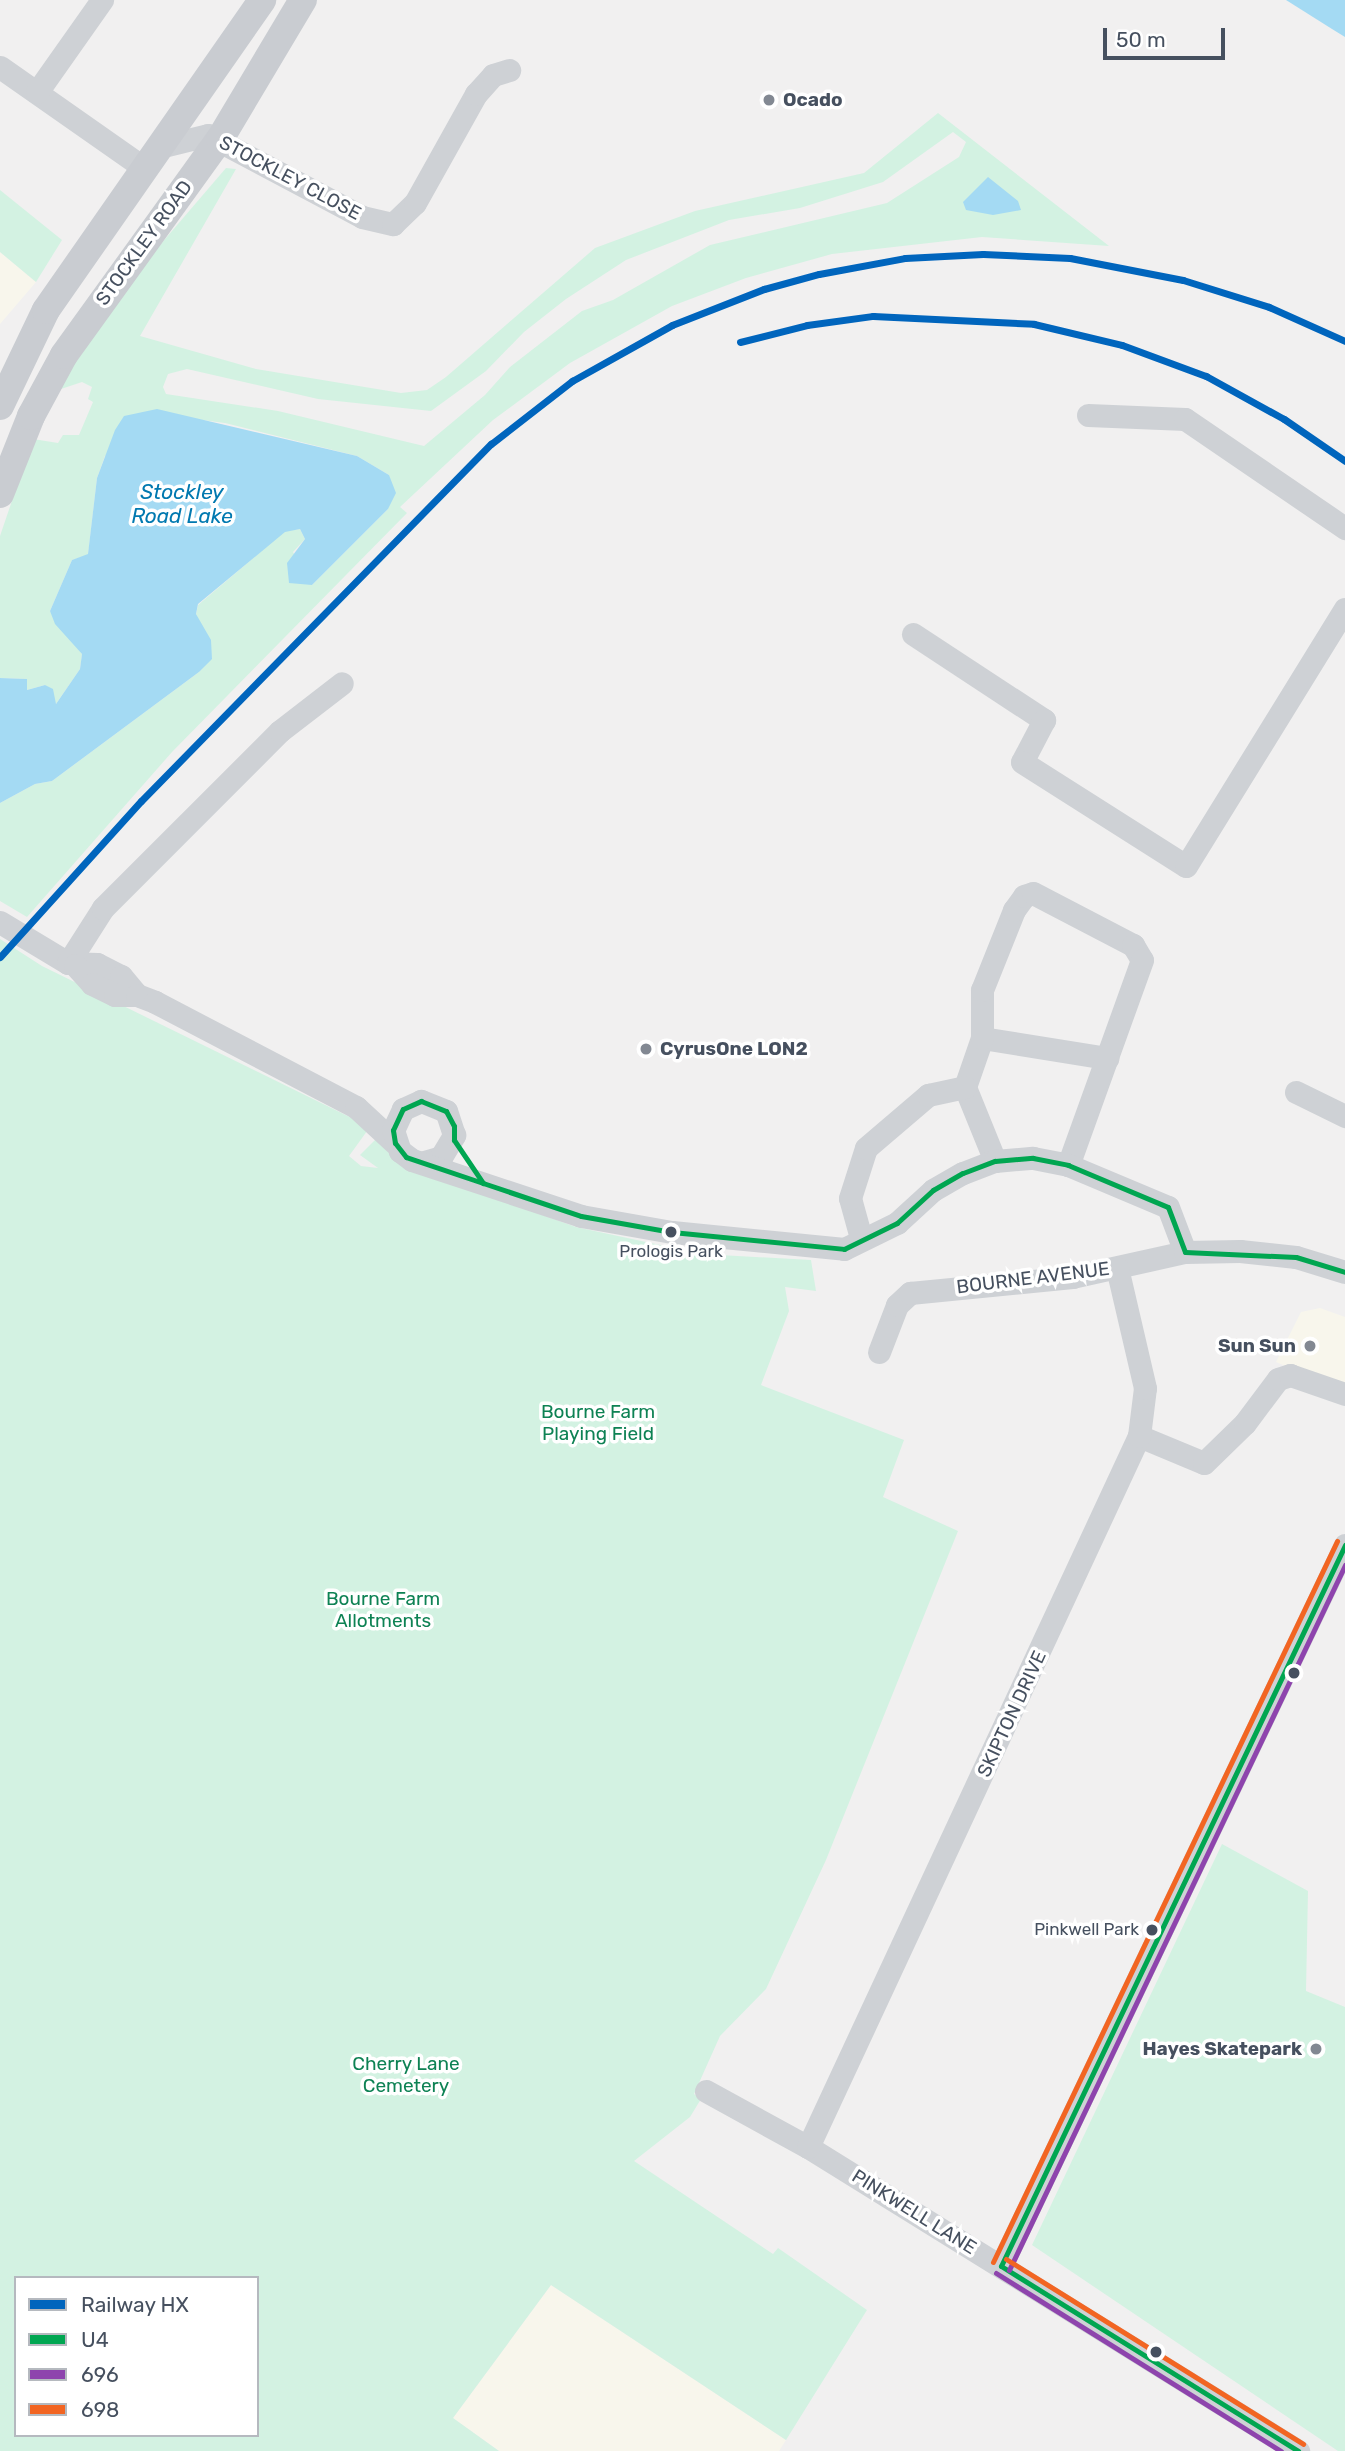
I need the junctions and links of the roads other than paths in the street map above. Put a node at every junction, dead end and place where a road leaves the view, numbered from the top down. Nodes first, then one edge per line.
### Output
1 (102, 0) edge
2 (262, 0) edge
3 (303, 0) edge
4 (0, 67) edge
5 (509, 70) dead end
6 (37, 92) junction
7 (220, 139) junction
8 (151, 157) junction
9 (1, 400) edge
10 (1088, 415) dead end
11 (0, 495) edge
12 (1345, 528) edge
13 (1345, 609) edge
14 (913, 634) dead end
15 (342, 683) dead end
16 (0, 922) edge
17 (72, 964) junction
18 (982, 1038) junction
19 (1107, 1058) junction
20 (965, 1087) junction
21 (1296, 1093) dead end
22 (356, 1107) junction
23 (1345, 1116) edge
24 (397, 1117) junction
25 (453, 1140) junction
26 (395, 1143) junction
27 (1002, 1160) junction
28 (424, 1162) junction
29 (1068, 1165) junction
30 (483, 1182) junction
31 (861, 1238) junction
32 (1185, 1252) junction
33 (1117, 1268) junction
34 (1345, 1272) edge
35 (879, 1352) dead end
36 (1345, 1394) edge
37 (1139, 1437) junction
38 (1344, 1549) edge
39 (706, 2091) dead end
40 (808, 2147) junction
41 (1001, 2266) junction
42 (1298, 2451) edge

1 - 6 street
2 - 8 main road
3 - 7 main road, STOCKLEY ROAD
4 - 6 street
5 - 7 street, STOCKLEY CLOSE
6 - 8 street
7 - 8 street, STOCKLEY CLOSE
7 - 11 main road, STOCKLEY ROAD
8 - 9 main road
10 - 12 street
13 - 14 street
15 - 17 street
16 - 17 street
17 - 22 street
18 - 19 street
18 - 19 street
18 - 20 street
19 - 29 street
20 - 27 street
20 - 31 street
21 - 23 street
22 - 24 street
22 - 26 street
24 - 25 street
24 - 26 street
25 - 28 street
25 - 30 street
26 - 28 street
27 - 29 street
27 - 31 street
28 - 30 street
29 - 32 street
30 - 31 street
32 - 33 street, BOURNE AVENUE
32 - 34 street, BOURNE AVENUE
33 - 35 street, BOURNE AVENUE
33 - 37 street, SKIPTON DRIVE
36 - 37 street
37 - 40 street, SKIPTON DRIVE
38 - 41 street
39 - 40 street, PINKWELL LANE
40 - 41 street, PINKWELL LANE
41 - 42 street, PINKWELL LANE

